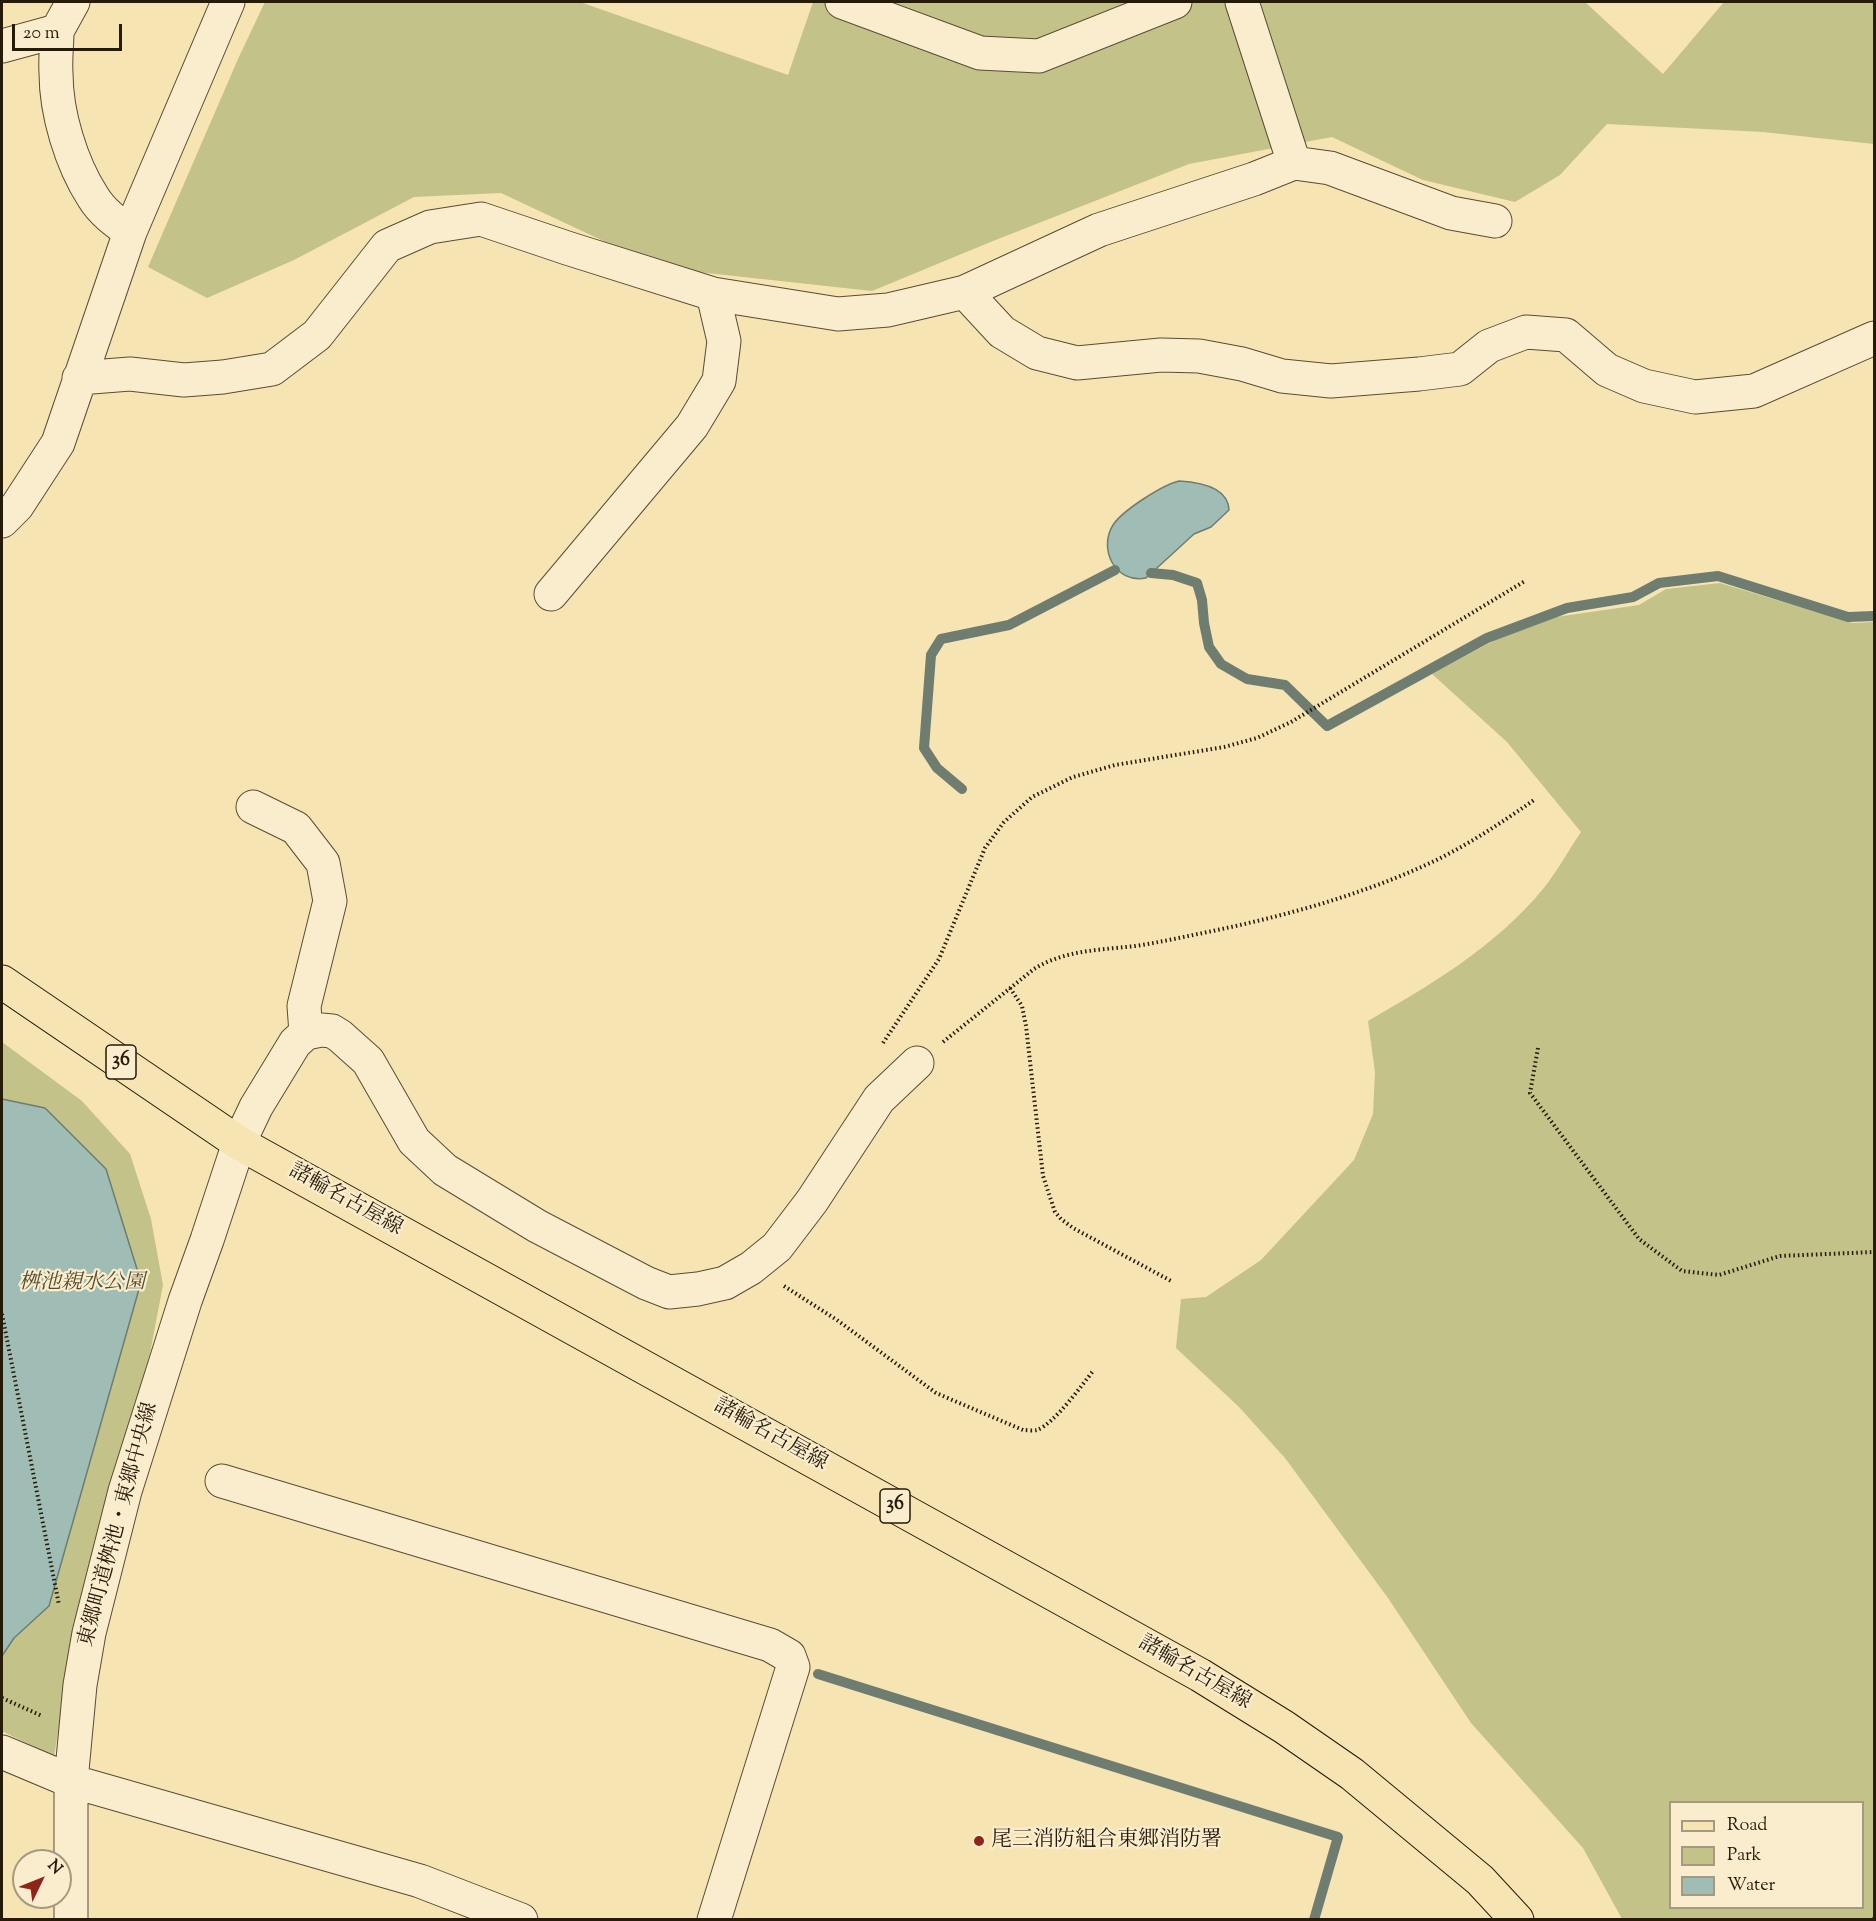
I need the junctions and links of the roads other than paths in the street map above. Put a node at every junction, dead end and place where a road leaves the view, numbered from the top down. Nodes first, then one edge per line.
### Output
1 (73, 2) edge
2 (228, 2) edge
3 (842, 2) edge
4 (1174, 2) edge
5 (1242, 2) edge
6 (57, 31) junction
7 (2, 46) edge
8 (1294, 163) junction
9 (1495, 221) dead end
10 (130, 232) junction
11 (965, 292) junction
12 (713, 294) junction
13 (1875, 338) edge
14 (79, 378) junction
15 (2, 521) edge
16 (551, 594) dead end
17 (253, 807) dead end
18 (2, 982) edge
19 (306, 1033) junction
20 (917, 1063) road end
21 (239, 1143) junction
22 (222, 1481) dead end
23 (2, 1752) edge
24 (71, 1781) junction
25 (71, 1920) edge
26 (520, 1920) edge
27 (714, 1920) edge
28 (1517, 1920) edge

1 - 6 street
2 - 10 street
3 - 4 street
5 - 8 street
6 - 7 street
6 - 10 street
8 - 9 street
8 - 11 street
10 - 14 street
11 - 12 street
11 - 13 street
12 - 14 street
12 - 16 street
14 - 15 street
17 - 19 street
18 - 21 main road, 諸輪名古屋線 / 36
19 - 20 street
19 - 21 street, 東郷町道桝池・東郷中央線
21 - 24 street, 東郷町道桝池・東郷中央線
21 - 28 main road, 諸輪名古屋線 / 36
22 - 27 street
23 - 24 street
24 - 25 street, 東郷町道桝池・東郷中央線
24 - 26 street

